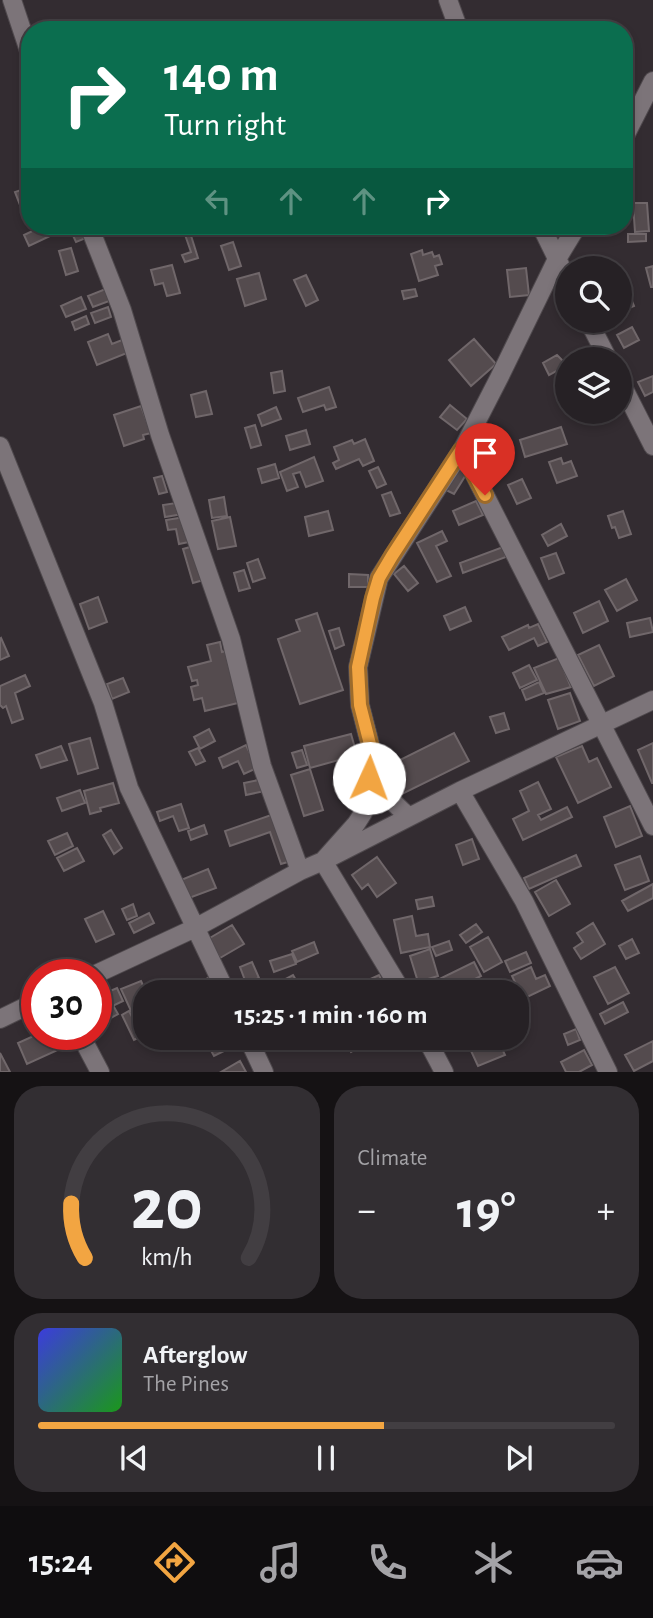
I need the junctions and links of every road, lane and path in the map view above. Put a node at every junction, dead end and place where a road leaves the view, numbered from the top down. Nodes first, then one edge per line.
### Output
1 (12, 0) edge
2 (448, 0) edge
3 (455, 21) edge
4 (21, 27) edge
5 (653, 81) edge
6 (633, 120) edge
7 (93, 235) edge
8 (545, 235) edge
9 (572, 235) edge
10 (556, 256) edge
11 (559, 256) edge
12 (555, 263) edge
13 (632, 405) edge
14 (0, 446) edge
15 (653, 446) edge
16 (461, 450) junction
17 (653, 700) edge
18 (600, 725) junction
19 (373, 756) junction
20 (460, 791) junction
21 (409, 817) junction
22 (653, 826) edge
23 (323, 861) junction
24 (300, 871) junction
25 (195, 928) junction
26 (112, 967) edge
27 (220, 980) edge
28 (395, 980) edge
29 (21, 1009) edge
30 (0, 1019) edge
31 (88, 1050) edge
32 (254, 1050) edge
33 (432, 1050) edge
34 (100, 1072) edge
35 (264, 1072) edge
36 (444, 1072) edge
37 (608, 1072) edge

1 - 4 street
2 - 3 street
5 - 6 street
7 - 24 street
8 - 10 street
9 - 11 street
12 - 16 street
13 - 15 street
14 - 25 street
16 - 18 street
16 - 19 street
17 - 18 street
18 - 20 street
18 - 22 street
19 - 21 street
19 - 23 street
20 - 21 street
20 - 37 street
21 - 23 street
23 - 24 street
23 - 28 street
24 - 25 street
25 - 26 street
25 - 27 street
29 - 30 street
31 - 34 street
32 - 35 street
33 - 36 street

